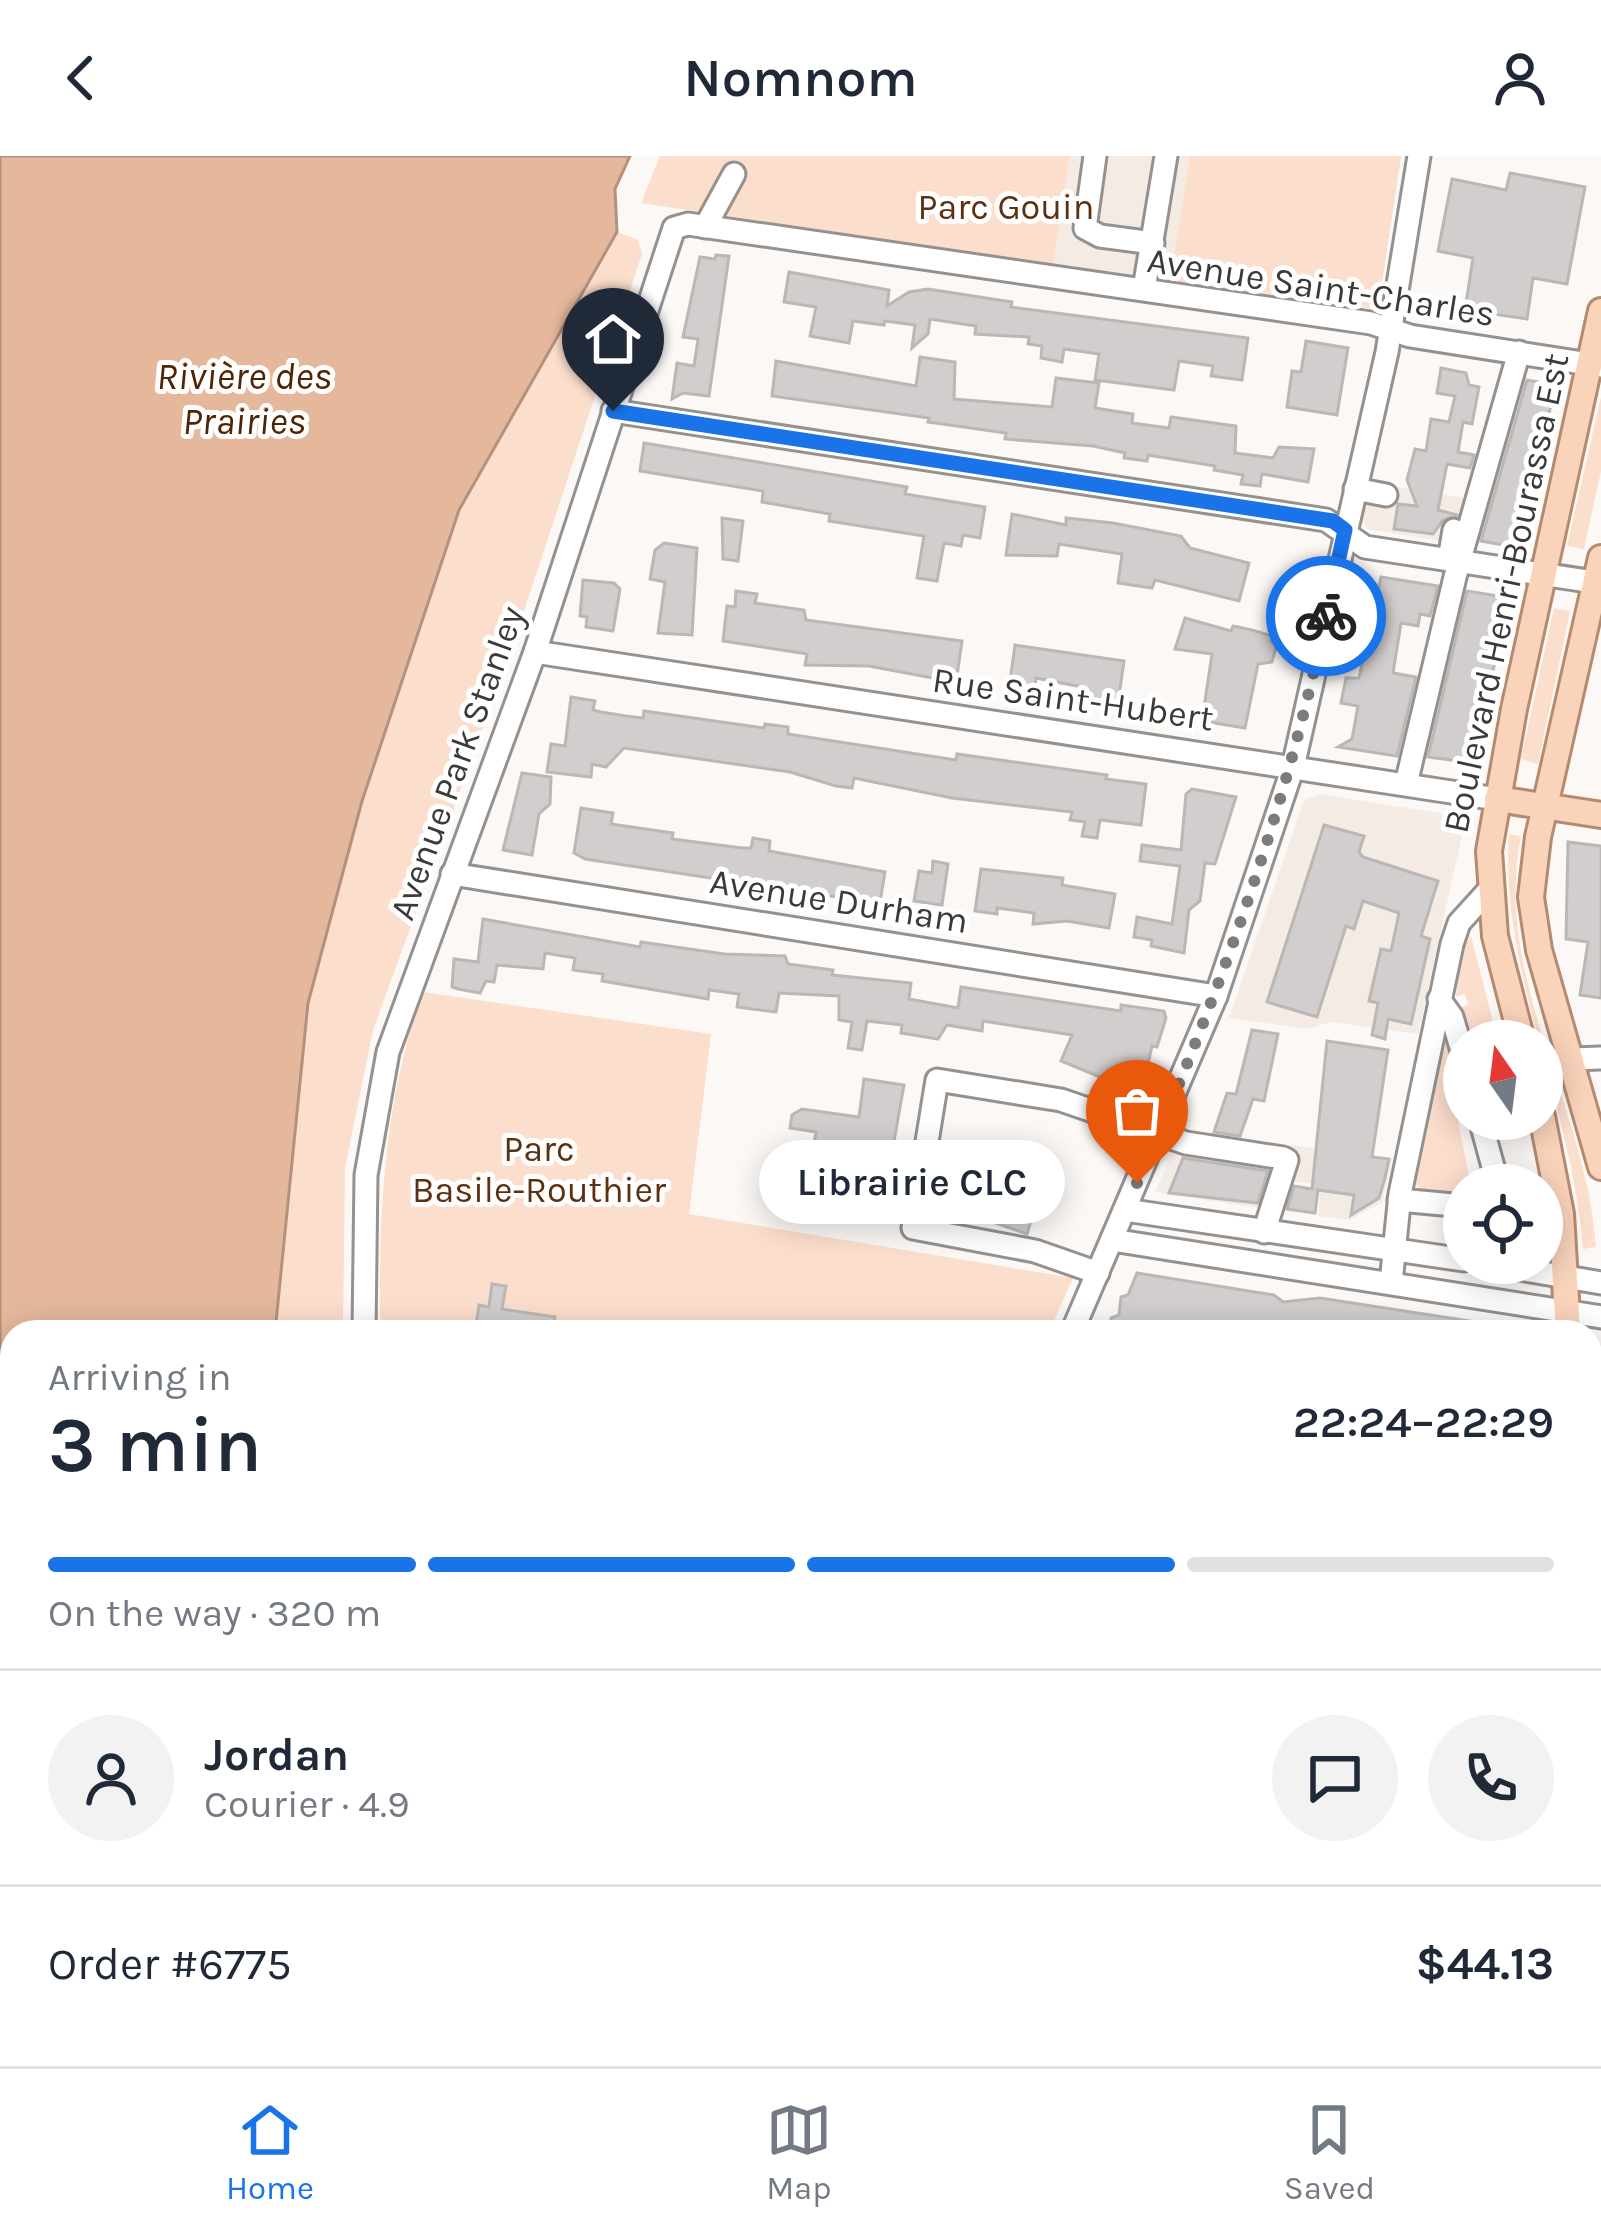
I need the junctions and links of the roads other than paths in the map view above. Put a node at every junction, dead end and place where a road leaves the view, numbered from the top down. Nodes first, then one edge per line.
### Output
1 (1095, 156) edge
2 (1166, 156) edge
3 (1419, 156) edge
4 (734, 174) dead end
5 (705, 226) junction
6 (674, 227) joint
7 (1153, 243) junction
8 (1144, 289) junction
9 (1601, 310) edge
10 (1390, 329) junction
11 (1519, 352) junction
12 (1595, 365) edge
13 (613, 411) junction
14 (1355, 489) junction
15 (1386, 495) dead end
16 (1345, 530) junction
17 (1454, 530) dead end
18 (1455, 561) junction
19 (1544, 574) junction
20 (1599, 574) edge
21 (535, 652) junction
22 (1294, 767) junction
23 (1406, 784) junction
24 (1497, 799) junction
25 (1545, 806) junction
26 (1601, 815) edge
27 (452, 874) junction
28 (1489, 890) junction
29 (1216, 996) junction
30 (1439, 999) junction
31 (1453, 1020) edge
32 (1516, 1020) edge
33 (1601, 1058) edge
34 (1571, 1059) junction
35 (1160, 1132) junction
36 (1546, 1140) edge
37 (1599, 1153) edge
38 (1399, 1200) junction
39 (1443, 1204) edge
40 (1125, 1210) junction
41 (1264, 1232) junction
42 (1112, 1240) junction
43 (1396, 1250) junction
44 (1443, 1257) edge
45 (1098, 1273) junction
46 (1563, 1275) edge
47 (1568, 1276) junction
48 (1391, 1283) junction
49 (1601, 1283) edge
50 (364, 1320) edge
51 (1077, 1320) edge
52 (1559, 1320) edge
53 (1568, 1320) edge

1 - 7 street
2 - 7 street
3 - 10 street
4 - 5 street
5 - 6 street, Avenue Saint-Charles
5 - 8 street, Avenue Saint-Charles
6 - 13 street, Avenue Park Stanley
7 - 8 street
8 - 10 street, Avenue Saint-Charles
9 - 12 main road, Boulevard Henri-Bourassa Est
10 - 11 street, Avenue Saint-Charles
10 - 14 street
11 - 12 street, Avenue Saint-Charles
11 - 18 street
12 - 19 main road, Boulevard Henri-Bourassa Est
13 - 16 street
13 - 21 street, Avenue Park Stanley
14 - 15 street
14 - 16 street
16 - 18 street
16 - 22 street
17 - 18 street
18 - 19 street
18 - 23 street
19 - 20 street
19 - 24 main road, Boulevard Henri-Bourassa Est
20 - 25 main road
21 - 22 street, Rue Saint-Hubert
21 - 27 street, Avenue Park Stanley
22 - 23 street, Rue Saint-Hubert
22 - 29 street
23 - 24 street, Rue Saint-Hubert
24 - 25 main road, Rue Saint-Hubert
24 - 28 main road, Boulevard Henri-Bourassa Est
25 - 26 main road, Rue Saint-Hubert
25 - 34 main road
27 - 29 street, Avenue Durham
27 - 50 street, Avenue Park Stanley
28 - 30 street
28 - 32 main road, Boulevard Henri-Bourassa Est
29 - 35 street
30 - 31 street
30 - 38 street
33 - 34 street
34 - 37 main road
35 - 40 street
35 - 41 street
35 - 45 street
36 - 47 main road
38 - 39 street
38 - 43 street
40 - 41 street
40 - 42 street
41 - 43 street
42 - 45 street
42 - 48 street
43 - 44 street
43 - 48 street
45 - 51 street
46 - 47 street
47 - 49 street
47 - 53 main road
48 - 52 street

